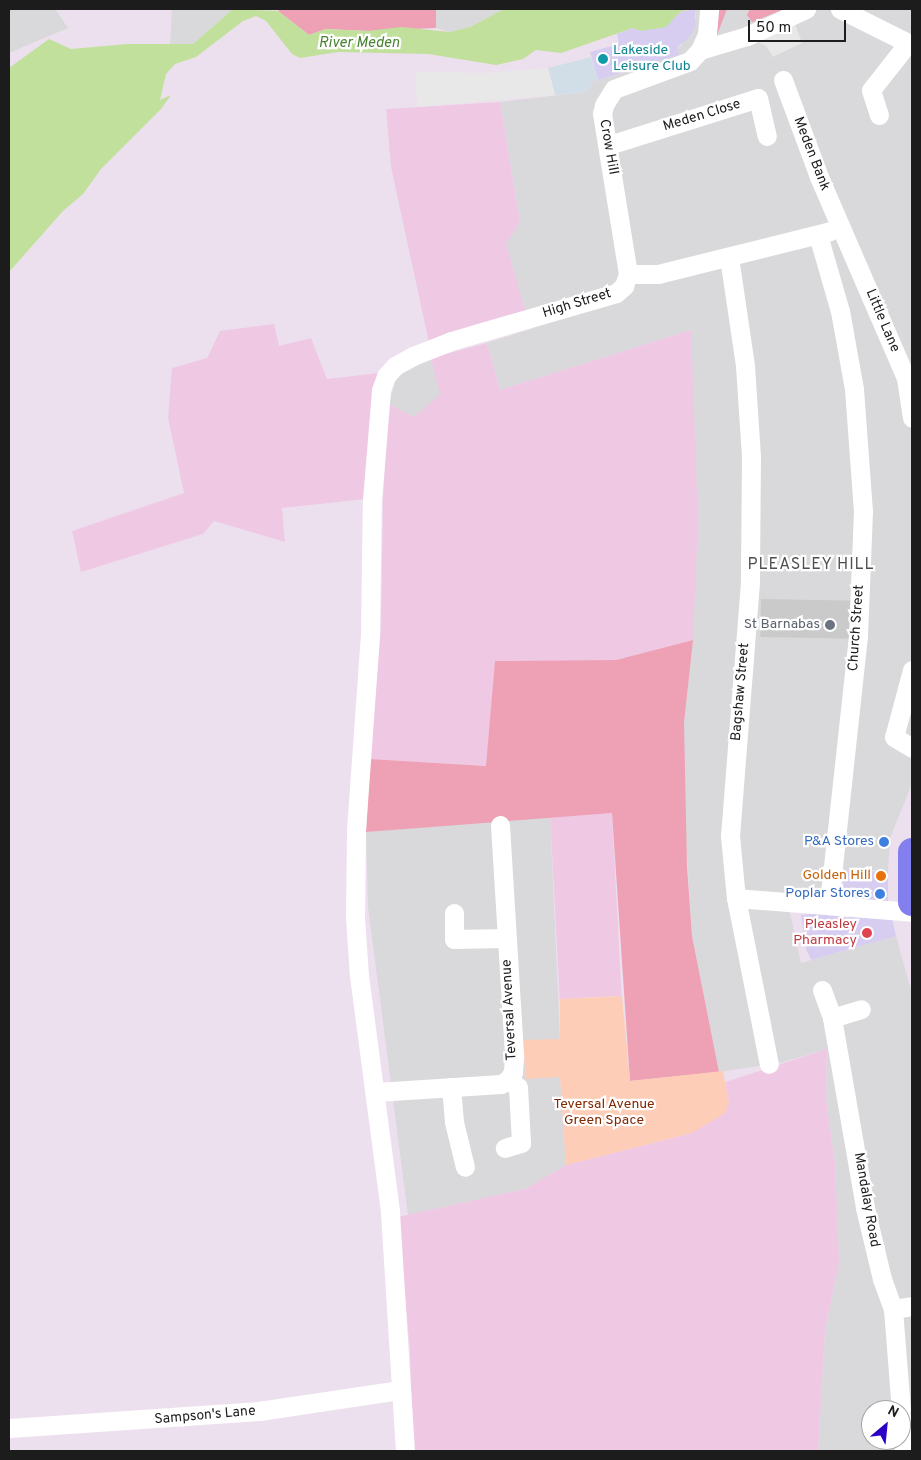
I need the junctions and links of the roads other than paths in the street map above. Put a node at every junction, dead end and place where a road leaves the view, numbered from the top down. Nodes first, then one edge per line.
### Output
1 (709, 9) edge
2 (806, 9) edge
3 (840, 9) edge
4 (910, 44) edge
5 (700, 50) junction
6 (783, 80) dead end
7 (878, 115) dead end
8 (767, 136) dead end
9 (609, 145) junction
10 (841, 227) junction
11 (818, 235) junction
12 (729, 257) junction
13 (628, 274) junction
14 (912, 418) edge
15 (912, 670) edge
16 (912, 748) edge
17 (500, 825) dead end
18 (912, 852) edge
19 (736, 898) junction
20 (912, 902) edge
21 (829, 905) junction
22 (912, 912) edge
23 (454, 913) dead end
24 (506, 938) junction
25 (822, 990) dead end
26 (861, 1009) dead end
27 (832, 1018) junction
28 (769, 1064) dead end
29 (508, 1080) junction
30 (451, 1087) junction
31 (376, 1092) junction
32 (505, 1148) dead end
33 (465, 1167) dead end
34 (912, 1306) edge
35 (893, 1309) junction
36 (400, 1390) junction
37 (900, 1400) edge
38 (9, 1428) edge
39 (405, 1451) edge

1 - 5 street
2 - 5 street
3 - 4 street
4 - 7 street
5 - 9 street, Crow Hill
6 - 10 street, Meden Bank
8 - 9 street, Meden Close
9 - 13 street, Crow Hill
10 - 11 street
10 - 14 street, Little Lane
11 - 12 street
11 - 21 street, Church Street
12 - 13 street
12 - 19 street, Bagshaw Street
13 - 31 street, High Street
15 - 16 street
17 - 24 street, Teversal Avenue
18 - 20 highway
19 - 21 street
19 - 28 street, Bagshaw Street
21 - 22 street
23 - 24 street
24 - 29 street, Teversal Avenue
25 - 27 street, Mandalay Road
26 - 27 street
27 - 35 street, Mandalay Road
29 - 30 street, Teversal Avenue
29 - 32 street, Teversal Avenue
30 - 31 street, Teversal Avenue
30 - 33 street
31 - 36 street
34 - 35 street
35 - 37 street, Mandalay Road
36 - 38 street, Sampson's Lane
36 - 39 street

